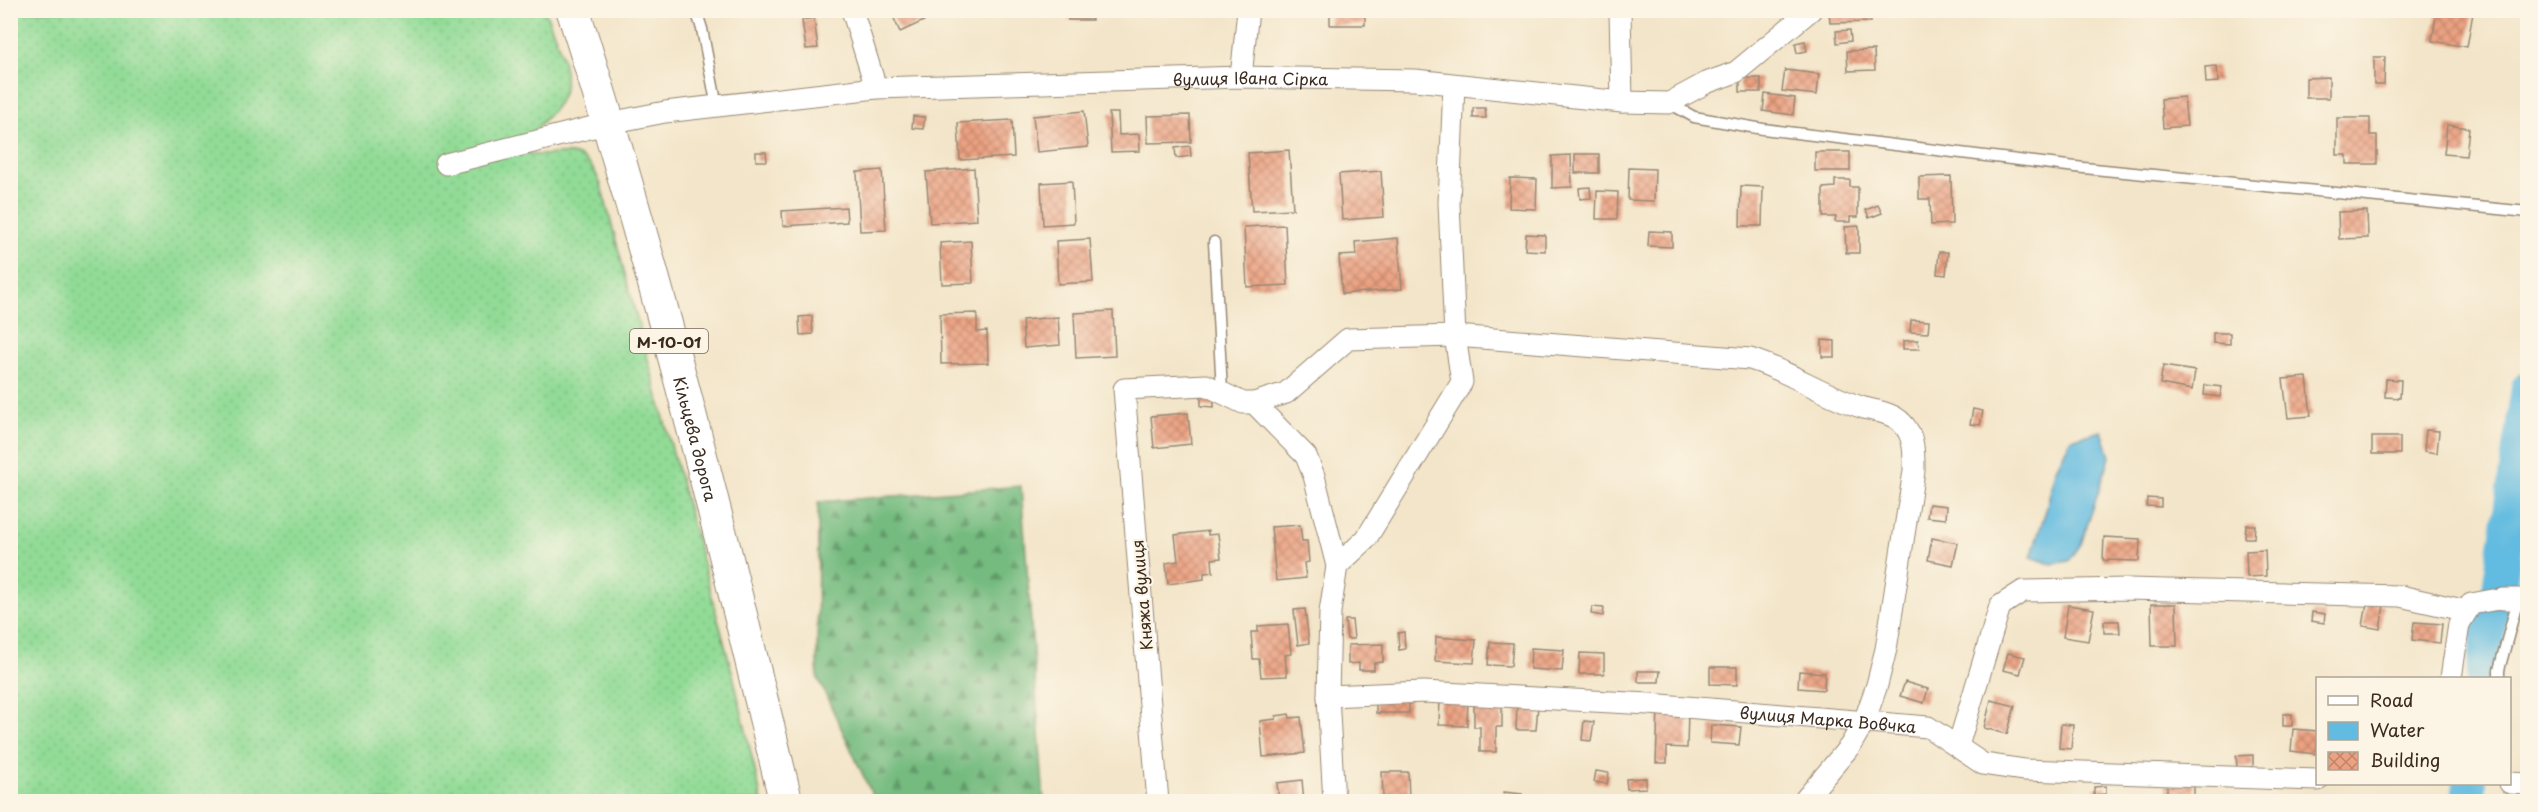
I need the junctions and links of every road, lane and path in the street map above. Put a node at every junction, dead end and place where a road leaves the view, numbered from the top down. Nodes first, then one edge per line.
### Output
1 (573, 10) edge
2 (696, 10) edge
3 (852, 10) edge
4 (1248, 10) edge
5 (1620, 10) edge
6 (1810, 10) edge
7 (1241, 77) junction
8 (1454, 85) junction
9 (876, 88) junction
10 (1622, 102) junction
11 (1669, 103) junction
12 (717, 107) junction
13 (609, 123) junction
14 (446, 164) dead end
15 (2528, 212) edge
16 (1214, 242) dead end
17 (1455, 336) junction
18 (1222, 391) junction
19 (1254, 403) junction
20 (1337, 566) junction
21 (2510, 599) edge
22 (2467, 611) junction
23 (2451, 677) edge
24 (2499, 677) edge
25 (1328, 696) junction
26 (1864, 722) junction
27 (1958, 746) junction
28 (2316, 780) edge
29 (2511, 783) edge
30 (2528, 783) edge
31 (786, 801) edge
32 (1158, 801) edge
33 (1334, 801) edge
34 (1803, 801) edge

1 - 13 highway, Кільцева дорога / М-10-01
2 - 12 lane
3 - 9 street
4 - 7 street
5 - 10 street
6 - 11 street
7 - 8 street, вулиця Івана Сірка
7 - 9 street, вулиця Івана Сірка
8 - 10 street, вулиця Івана Сірка
8 - 17 street
9 - 12 street, вулиця Івана Сірка
10 - 11 street, вулиця Івана Сірка
11 - 15 lane
12 - 13 street, вулиця Івана Сірка
13 - 14 street, вулиця Івана Сірка
13 - 31 highway, Кільцева дорога / М-10-01
16 - 18 lane
17 - 19 street
17 - 20 street
17 - 26 street
18 - 19 street
18 - 32 street, Княжа вулиця
19 - 20 street
20 - 25 street
21 - 22 street
21 - 24 lane
22 - 23 street
22 - 27 street
25 - 26 street, вулиця Марка Вовчка
25 - 33 street
26 - 27 street, вулиця Марка Вовчка
26 - 34 street
27 - 28 street, вулиця Марка Вовчка
29 - 30 street

